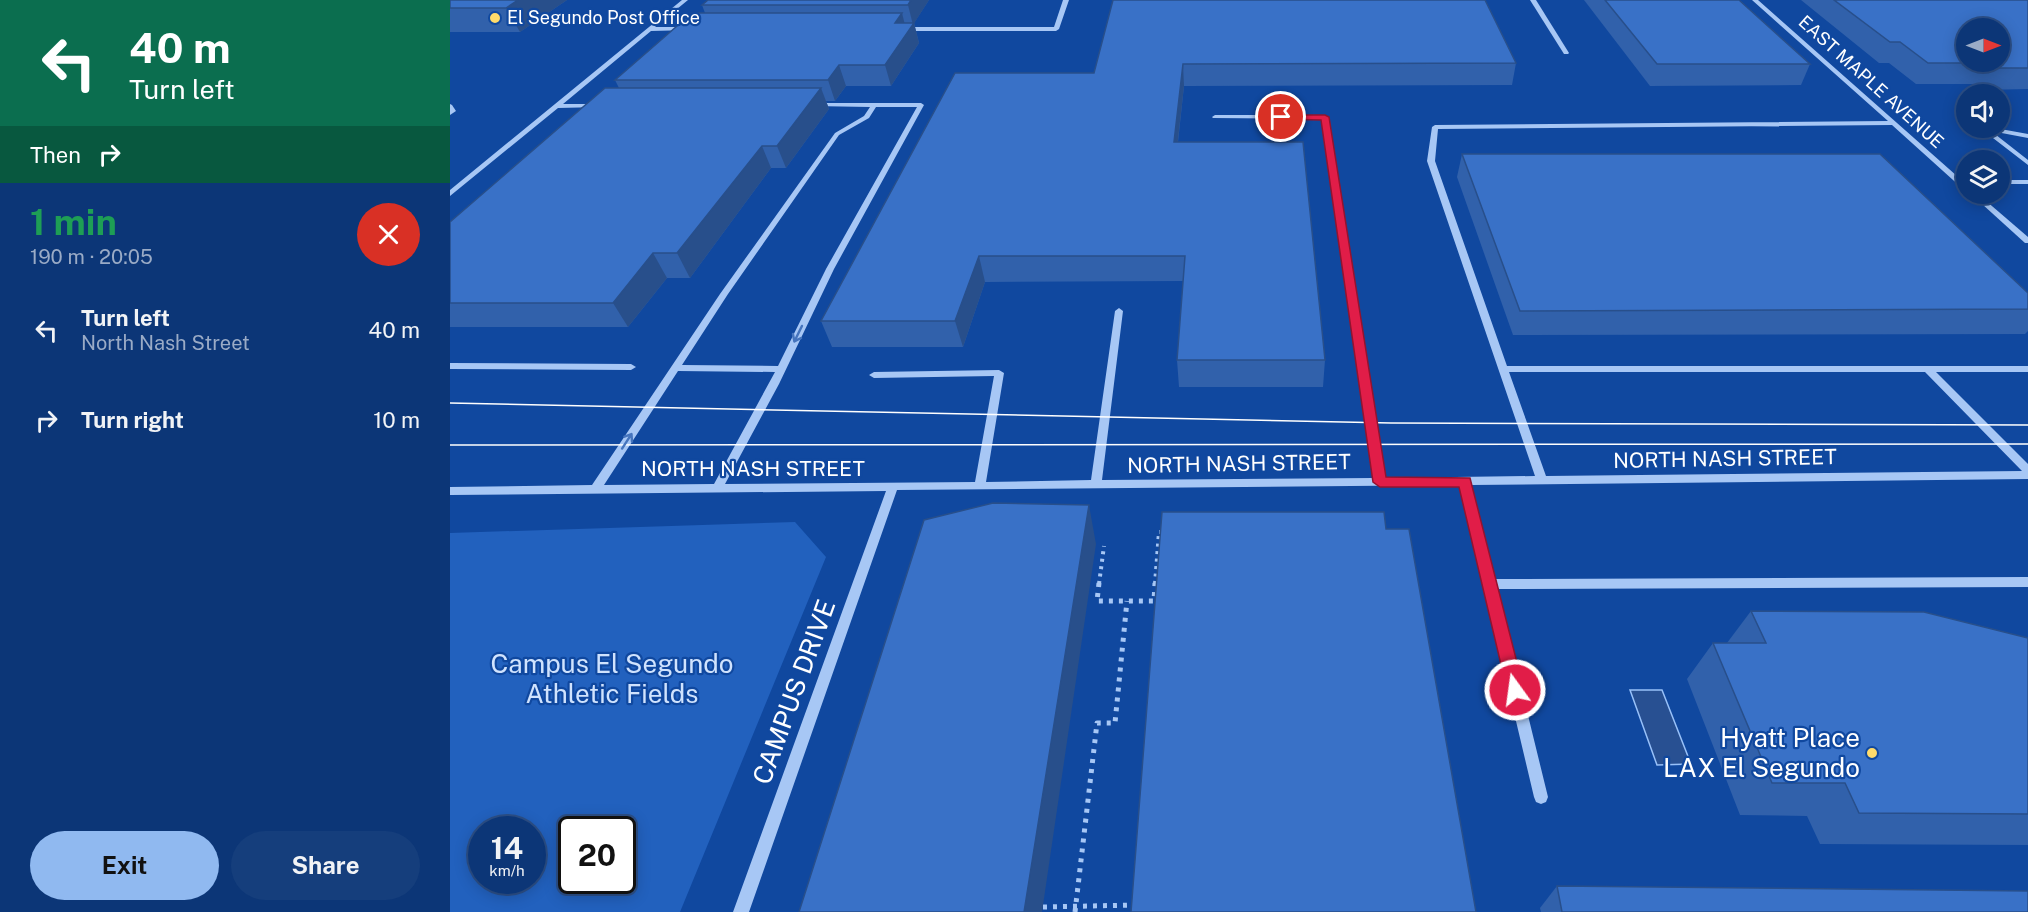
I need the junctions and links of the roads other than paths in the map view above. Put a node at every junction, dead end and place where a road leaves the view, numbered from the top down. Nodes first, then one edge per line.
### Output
1 (685, 0) edge
2 (1066, 0) edge
3 (1533, 0) edge
4 (1755, 0) edge
5 (649, 29) junction
6 (691, 29) edge
7 (892, 29) edge
8 (1566, 53) dead end
9 (802, 105) edge
10 (874, 105) junction
11 (450, 106) edge
12 (557, 106) junction
13 (608, 106) edge
14 (450, 113) edge
15 (1215, 117) dead end
16 (1894, 123) junction
17 (2010, 133) edge
18 (2028, 136) edge
19 (1997, 138) edge
20 (2028, 163) edge
21 (1956, 176) edge
22 (2010, 182) edge
23 (2028, 182) edge
24 (450, 194) edge
25 (1985, 204) edge
26 (2028, 241) edge
27 (1119, 311) dead end
28 (450, 366) edge
29 (631, 368) dead end
30 (675, 368) junction
31 (781, 369) junction
32 (1503, 369) junction
33 (1927, 369) junction
34 (2028, 369) edge
35 (874, 375) dead end
36 (2028, 473) edge
37 (1542, 480) junction
38 (1465, 481) junction
39 (1380, 482) junction
40 (1096, 485) junction
41 (980, 486) junction
42 (893, 488) junction
43 (717, 489) junction
44 (595, 490) junction
45 (450, 491) edge
46 (2028, 582) edge
47 (1490, 584) junction
48 (1541, 797) dead end
49 (741, 912) edge

1 - 5 street
2 - 7 street
3 - 8 street
4 - 16 street, EAST MAPLE AVENUE
5 - 6 street
5 - 12 street
9 - 10 street
10 - 30 street
10 -> 31 street
11 - 14 street
12 - 13 street
12 - 24 street
15 - 39 street
16 - 21 street, EAST MAPLE AVENUE
16 - 32 street
17 - 18 street
19 - 20 street
22 - 23 street
25 - 26 street
27 - 40 street
28 - 29 street
30 - 31 street
44 -> 30 street
31 - 43 street
32 - 33 street
32 - 37 street
33 - 34 street
33 - 36 street
35 - 41 street
36 - 37 street, NORTH NASH STREET
37 - 38 street, NORTH NASH STREET
38 - 39 street, NORTH NASH STREET
38 - 47 street
39 - 40 street, NORTH NASH STREET
40 - 41 street, NORTH NASH STREET
41 - 42 street, NORTH NASH STREET
42 - 43 street, NORTH NASH STREET
42 - 49 street, CAMPUS DRIVE
43 - 44 street, NORTH NASH STREET
44 - 45 street, NORTH NASH STREET
46 - 47 street
47 - 48 street

